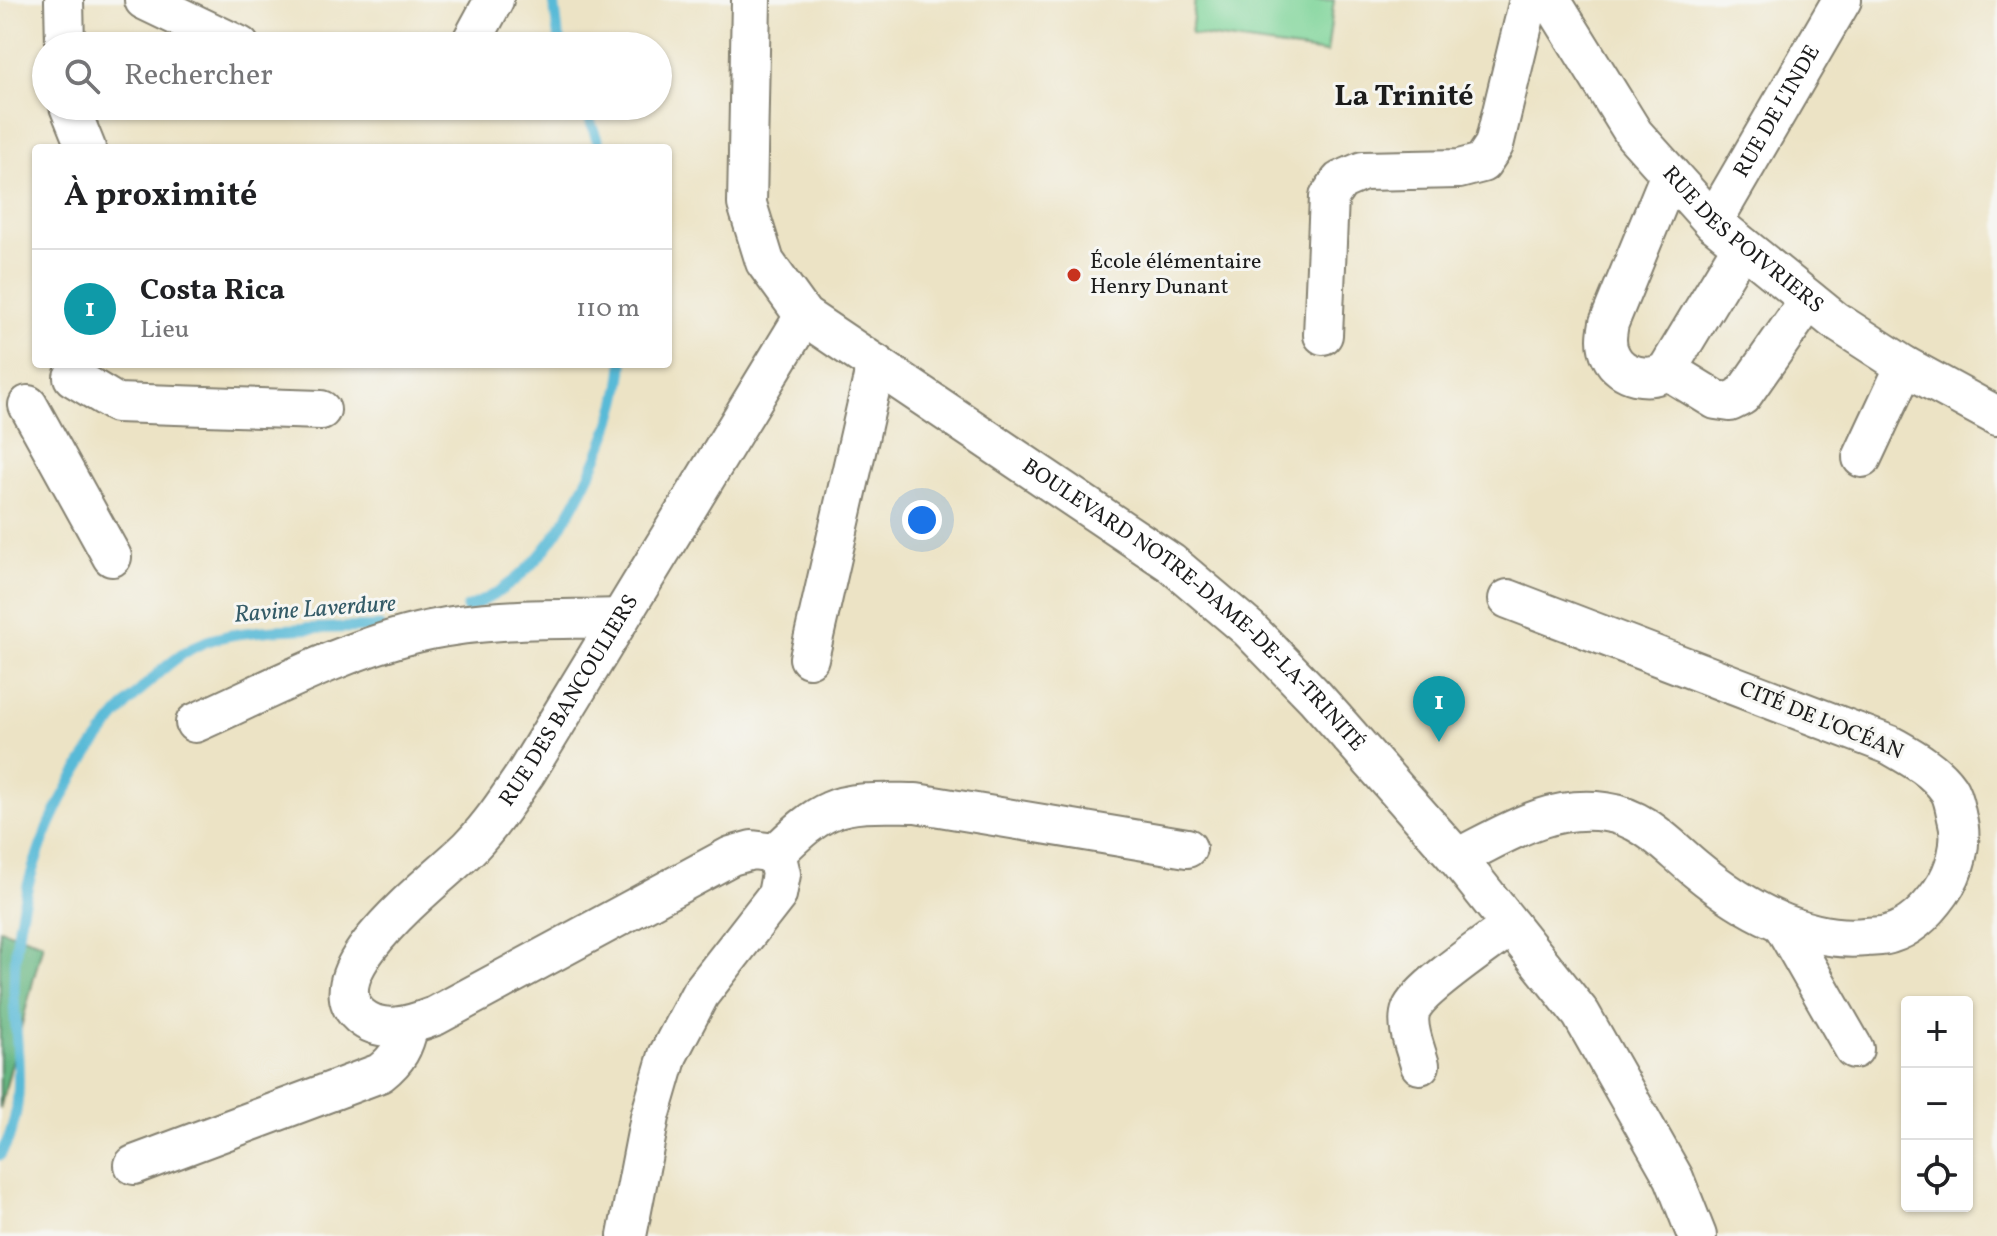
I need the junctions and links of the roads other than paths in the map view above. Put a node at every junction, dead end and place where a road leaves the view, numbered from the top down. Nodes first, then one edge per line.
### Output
1 (64, 0) edge
2 (144, 0) edge
3 (494, 0) edge
4 (751, 0) edge
5 (1529, 0) edge
6 (1551, 0) edge
7 (1842, 0) edge
8 (65, 32) edge
9 (211, 32) edge
10 (477, 32) edge
11 (75, 120) edge
12 (84, 144) edge
13 (1670, 174) junction
14 (1713, 222) junction
15 (1742, 246) junction
16 (1809, 300) junction
17 (804, 316) junction
18 (1323, 335) dead end
19 (876, 364) junction
20 (1905, 366) junction
21 (1667, 370) junction
22 (79, 371) edge
23 (14, 409) edge
24 (321, 410) dead end
25 (1997, 416) edge
26 (1862, 458) dead end
27 (112, 557) dead end
28 (1508, 599) dead end
29 (620, 618) junction
30 (809, 658) dead end
31 (195, 723) dead end
32 (1187, 848) dead end
33 (776, 853) junction
34 (1457, 858) junction
35 (1783, 925) junction
36 (1511, 926) junction
37 (409, 1025) junction
38 (1854, 1049) dead end
39 (1420, 1065) dead end
40 (134, 1165) dead end
41 (627, 1236) edge
42 (1697, 1236) edge

1 - 8 street
2 - 9 street
3 - 10 street
4 - 17 street, BOULEVARD NOTRE-DAME-DE-LA-TRINITÉ
5 - 18 street
6 - 13 street, RUE DES POIVRIERS
7 - 14 street, RUE DE L'INDE
11 - 12 street
13 - 14 street, RUE DES POIVRIERS
13 - 21 street
14 - 15 street, RUE DES POIVRIERS
15 - 16 street, RUE DES POIVRIERS
15 - 21 street
16 - 20 street, RUE DES POIVRIERS
16 - 21 street
17 - 19 street, BOULEVARD NOTRE-DAME-DE-LA-TRINITÉ
17 - 29 street, RUE DES BANCOULIERS
19 - 30 street
19 - 34 street, BOULEVARD NOTRE-DAME-DE-LA-TRINITÉ
20 - 25 street, RUE DES POIVRIERS
20 - 26 street
22 - 23 street
22 - 24 street
23 - 27 street
28 - 35 street, CITÉ DE L'OCÉAN
29 - 31 street
29 - 37 street, RUE DES BANCOULIERS
32 - 33 street
33 - 37 street, RUE DES BANCOULIERS
33 - 41 street
34 - 35 street, CITÉ DE L'OCÉAN
34 - 36 street, BOULEVARD NOTRE-DAME-DE-LA-TRINITÉ
35 - 38 street
36 - 39 street
36 - 42 street, BOULEVARD NOTRE-DAME-DE-LA-TRINITÉ
37 - 40 street

